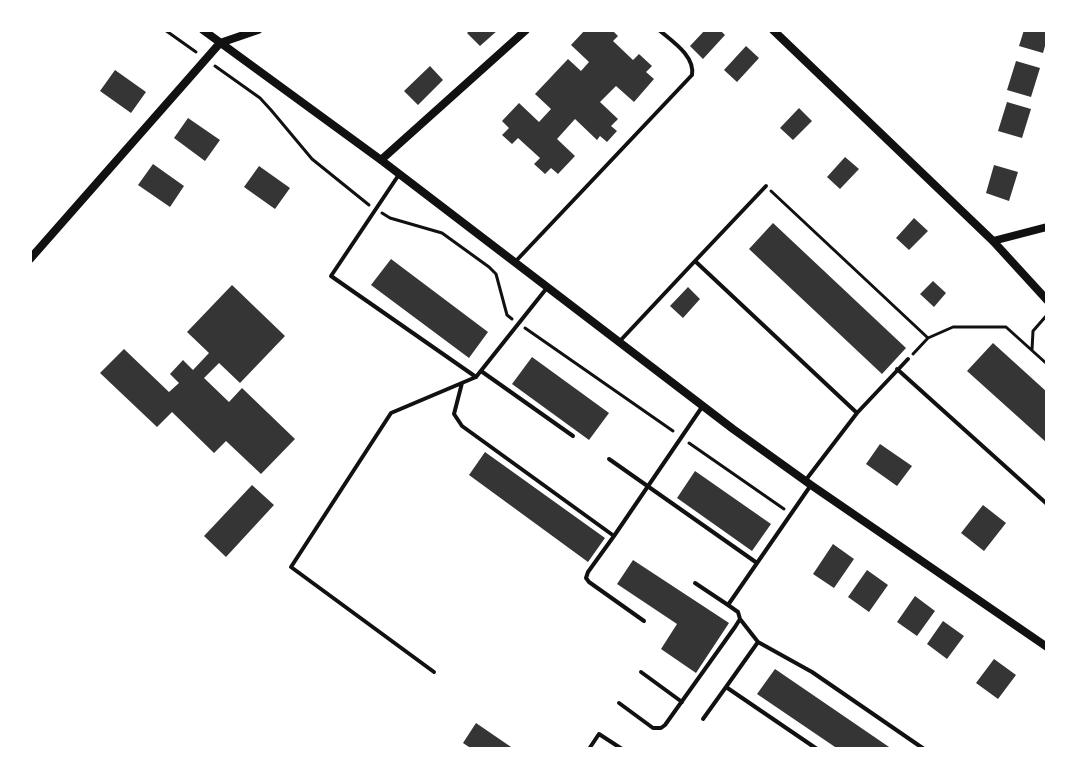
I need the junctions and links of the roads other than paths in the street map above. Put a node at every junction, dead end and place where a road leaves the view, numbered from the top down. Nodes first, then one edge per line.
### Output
1 (203, 30) edge
2 (258, 30) edge
3 (526, 30) edge
4 (659, 30) edge
5 (773, 30) edge
6 (220, 43) junction
7 (381, 160) junction
8 (399, 173) junction
9 (766, 186) road end
10 (1047, 227) edge
11 (993, 241) junction
12 (30, 259) edge
13 (695, 261) junction
14 (515, 262) junction
15 (547, 287) junction
16 (1047, 300) edge
17 (619, 342) junction
18 (908, 359) road end
19 (897, 369) junction
20 (481, 371) junction
21 (476, 377) junction
22 (462, 383) junction
23 (703, 406) junction
24 (857, 413) junction
25 (573, 436) dead end
26 (609, 459) dead end
27 (808, 483) junction
28 (648, 486) junction
29 (1047, 504) edge
30 (614, 536) junction
31 (757, 563) junction
32 (695, 583) dead end
33 (728, 605) junction
34 (740, 619) junction
35 (644, 621) dead end
36 (758, 642) junction
37 (1047, 647) edge
38 (434, 672) dead end
39 (641, 672) dead end
40 (726, 687) junction
41 (682, 702) junction
42 (619, 703) dead end
43 (703, 719) dead end
44 (589, 749) edge
45 (622, 749) edge
46 (817, 749) edge
47 (924, 749) edge

1 - 6 street
2 - 6 street
3 - 7 street
4 - 14 lane
5 - 11 street
6 - 7 street
6 - 12 street
7 - 8 street
8 - 14 street
8 - 21 lane
9 - 13 lane
10 - 11 street
11 - 16 street
13 - 17 lane
13 - 24 lane
14 - 15 street
15 - 17 street
15 - 20 lane
17 - 23 street
18 - 19 lane
19 - 24 lane
19 - 29 lane
20 - 21 lane
20 - 25 lane
21 - 22 lane
22 - 30 lane
22 - 38 lane
23 - 27 street
23 - 28 lane
24 - 27 lane
26 - 28 lane
27 - 31 lane
27 - 37 street
28 - 30 lane
28 - 31 lane
30 - 35 lane
31 - 33 lane
32 - 33 lane
33 - 34 lane
34 - 36 lane
34 - 41 lane
36 - 40 lane
36 - 47 lane
39 - 41 lane
40 - 43 lane
40 - 46 lane
41 - 42 lane
44 - 45 lane

